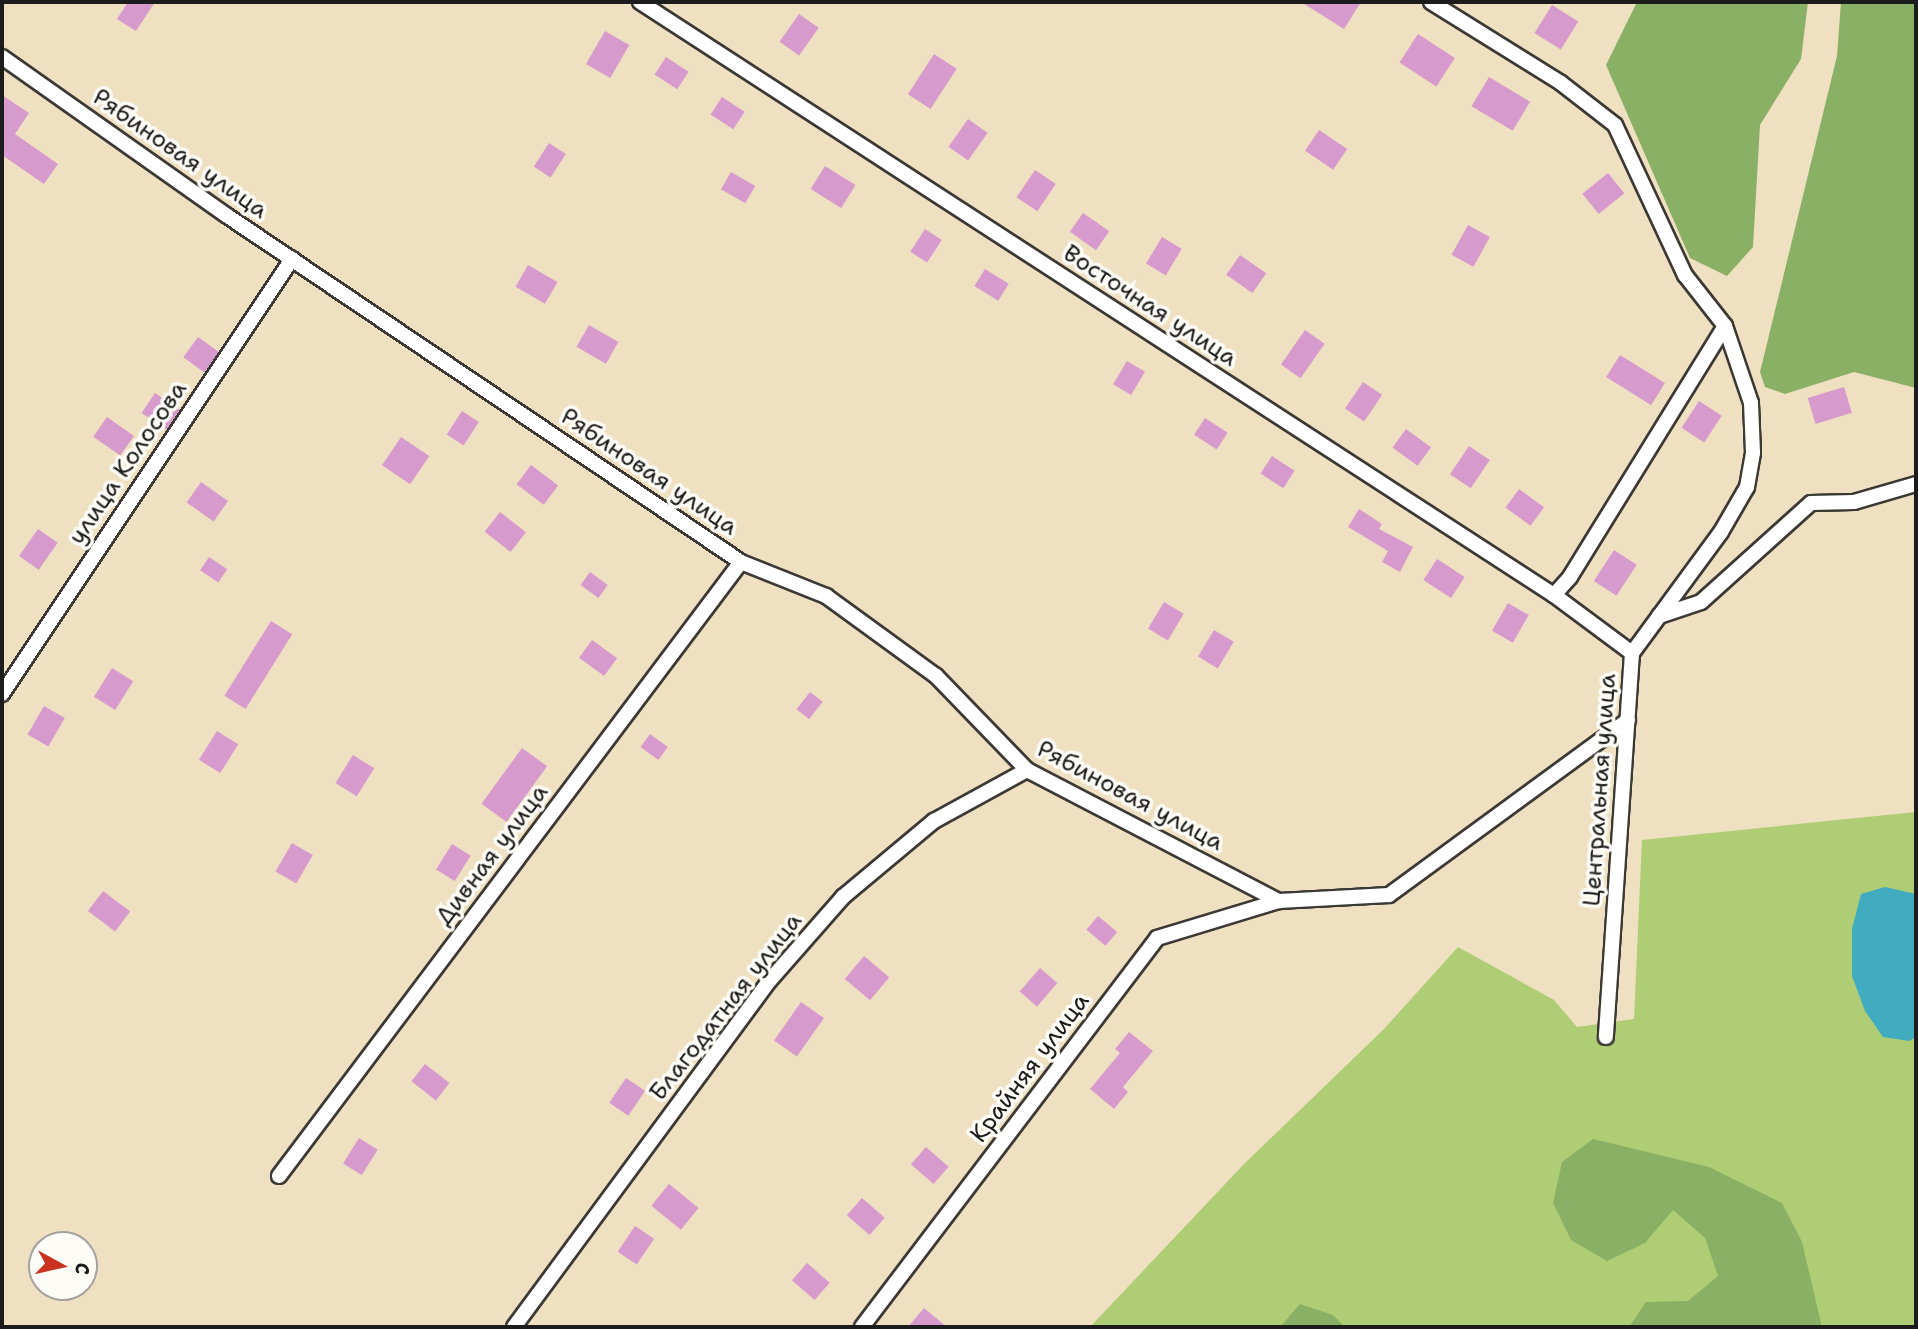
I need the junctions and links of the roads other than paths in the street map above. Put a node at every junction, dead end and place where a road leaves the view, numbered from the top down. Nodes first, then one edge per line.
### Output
1 (640, 2) edge
2 (1431, 2) edge
3 (2, 57) edge
4 (292, 258) junction
5 (1725, 326) junction
6 (1916, 484) edge
7 (741, 562) junction
8 (1554, 595) junction
9 (1659, 616) junction
10 (1632, 653) junction
11 (2, 694) edge
12 (1628, 720) junction
13 (1027, 770) junction
14 (1279, 901) junction
15 (1606, 1037) dead end
16 (279, 1176) dead end
17 (514, 1326) edge
18 (862, 1327) edge

1 - 8 street, Восточная улица
2 - 5 street, Центральная улица
3 - 4 street, Рябиновая улица
4 - 7 street, Рябиновая улица
4 - 11 street, улица Колосова
5 - 8 street
5 - 9 street, Центральная улица
6 - 9 street
7 - 13 street, Рябиновая улица
7 - 16 street, Дивная улица
8 - 10 street, Восточная улица
9 - 10 street, Центральная улица
10 - 12 street, Центральная улица
12 - 14 street, Крайняя улица
12 - 15 street, Центральная улица
13 - 14 street, Рябиновая улица
13 - 17 street, Благодатная улица
14 - 18 street, Крайняя улица

